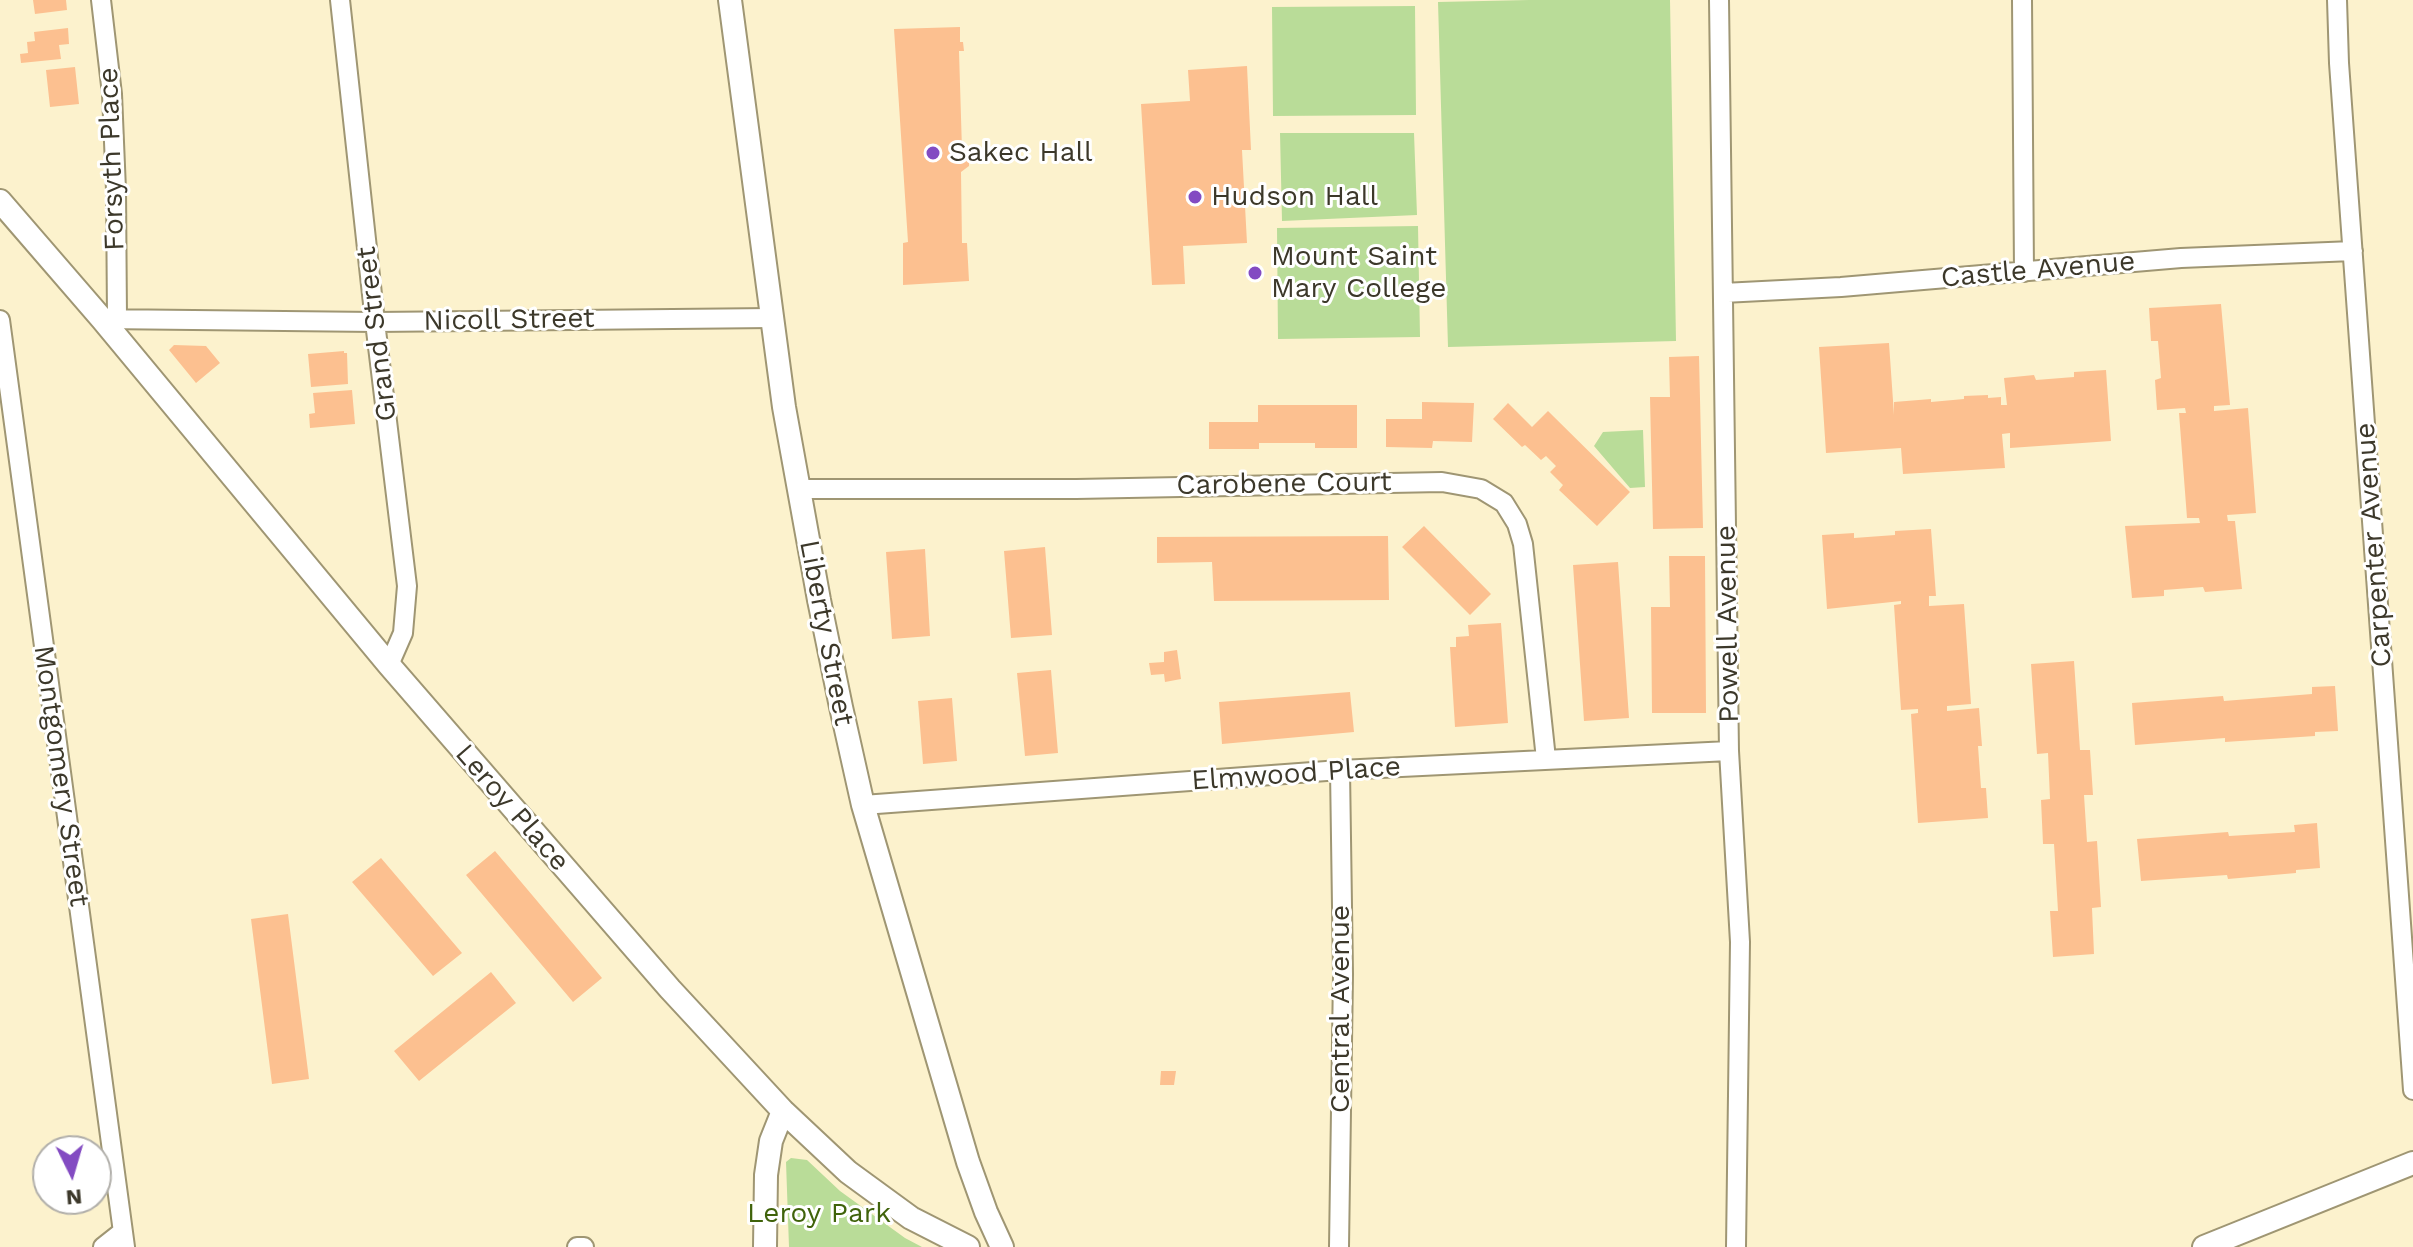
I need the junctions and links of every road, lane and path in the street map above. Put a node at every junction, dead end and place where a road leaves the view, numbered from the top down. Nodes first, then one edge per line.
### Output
1 (101, 0) edge
2 (340, 0) edge
3 (730, 0) edge
4 (1719, 0) edge
5 (2022, 0) edge
6 (2337, 0) edge
7 (0, 201) edge
8 (2353, 251) junction
9 (2024, 272) junction
10 (1723, 293) junction
11 (109, 318) junction
12 (772, 318) junction
13 (0, 321) edge
14 (375, 322) junction
15 (798, 489) junction
16 (389, 665) junction
17 (1729, 751) junction
18 (1546, 759) junction
19 (1340, 770) junction
20 (863, 805) junction
21 (2404, 839) edge
22 (2413, 1090) edge
23 (783, 1111) junction
24 (2413, 1163) edge
25 (124, 1240) edge
26 (103, 1247) edge
27 (577, 1247) edge
28 (584, 1247) edge
29 (765, 1247) edge
30 (968, 1247) edge
31 (1002, 1247) edge
32 (1339, 1247) edge
33 (1736, 1247) edge
34 (2204, 1247) edge

1 - 11 street, Forsyth Place
2 - 14 street, Grand Street
3 - 12 street, Liberty Street
4 - 10 street, Powell Avenue
5 - 9 street
6 - 8 street, Carpenter Avenue
7 - 11 street, Leroy Place
8 - 9 street, Castle Avenue
8 - 21 street, Carpenter Avenue
9 - 10 street, Castle Avenue
10 - 17 street, Powell Avenue
11 - 14 street, Nicoll Street
11 - 16 street, Leroy Place
12 - 14 street, Nicoll Street
12 - 15 street, Liberty Street
13 - 25 street, Montgomery Street
14 - 16 street, Grand Street
15 - 18 street, Carobene Court
15 - 20 street, Liberty Street
16 - 23 street, Leroy Place
17 - 18 street, Elmwood Place
17 - 33 street, Powell Avenue
18 - 19 street, Elmwood Place
19 - 20 street, Elmwood Place
19 - 32 street, Central Avenue
20 - 31 street, Liberty Street
21 - 22 street, Carpenter Avenue
23 - 29 street
23 - 30 street, Leroy Place
24 - 34 street
25 - 26 street
27 - 28 street

